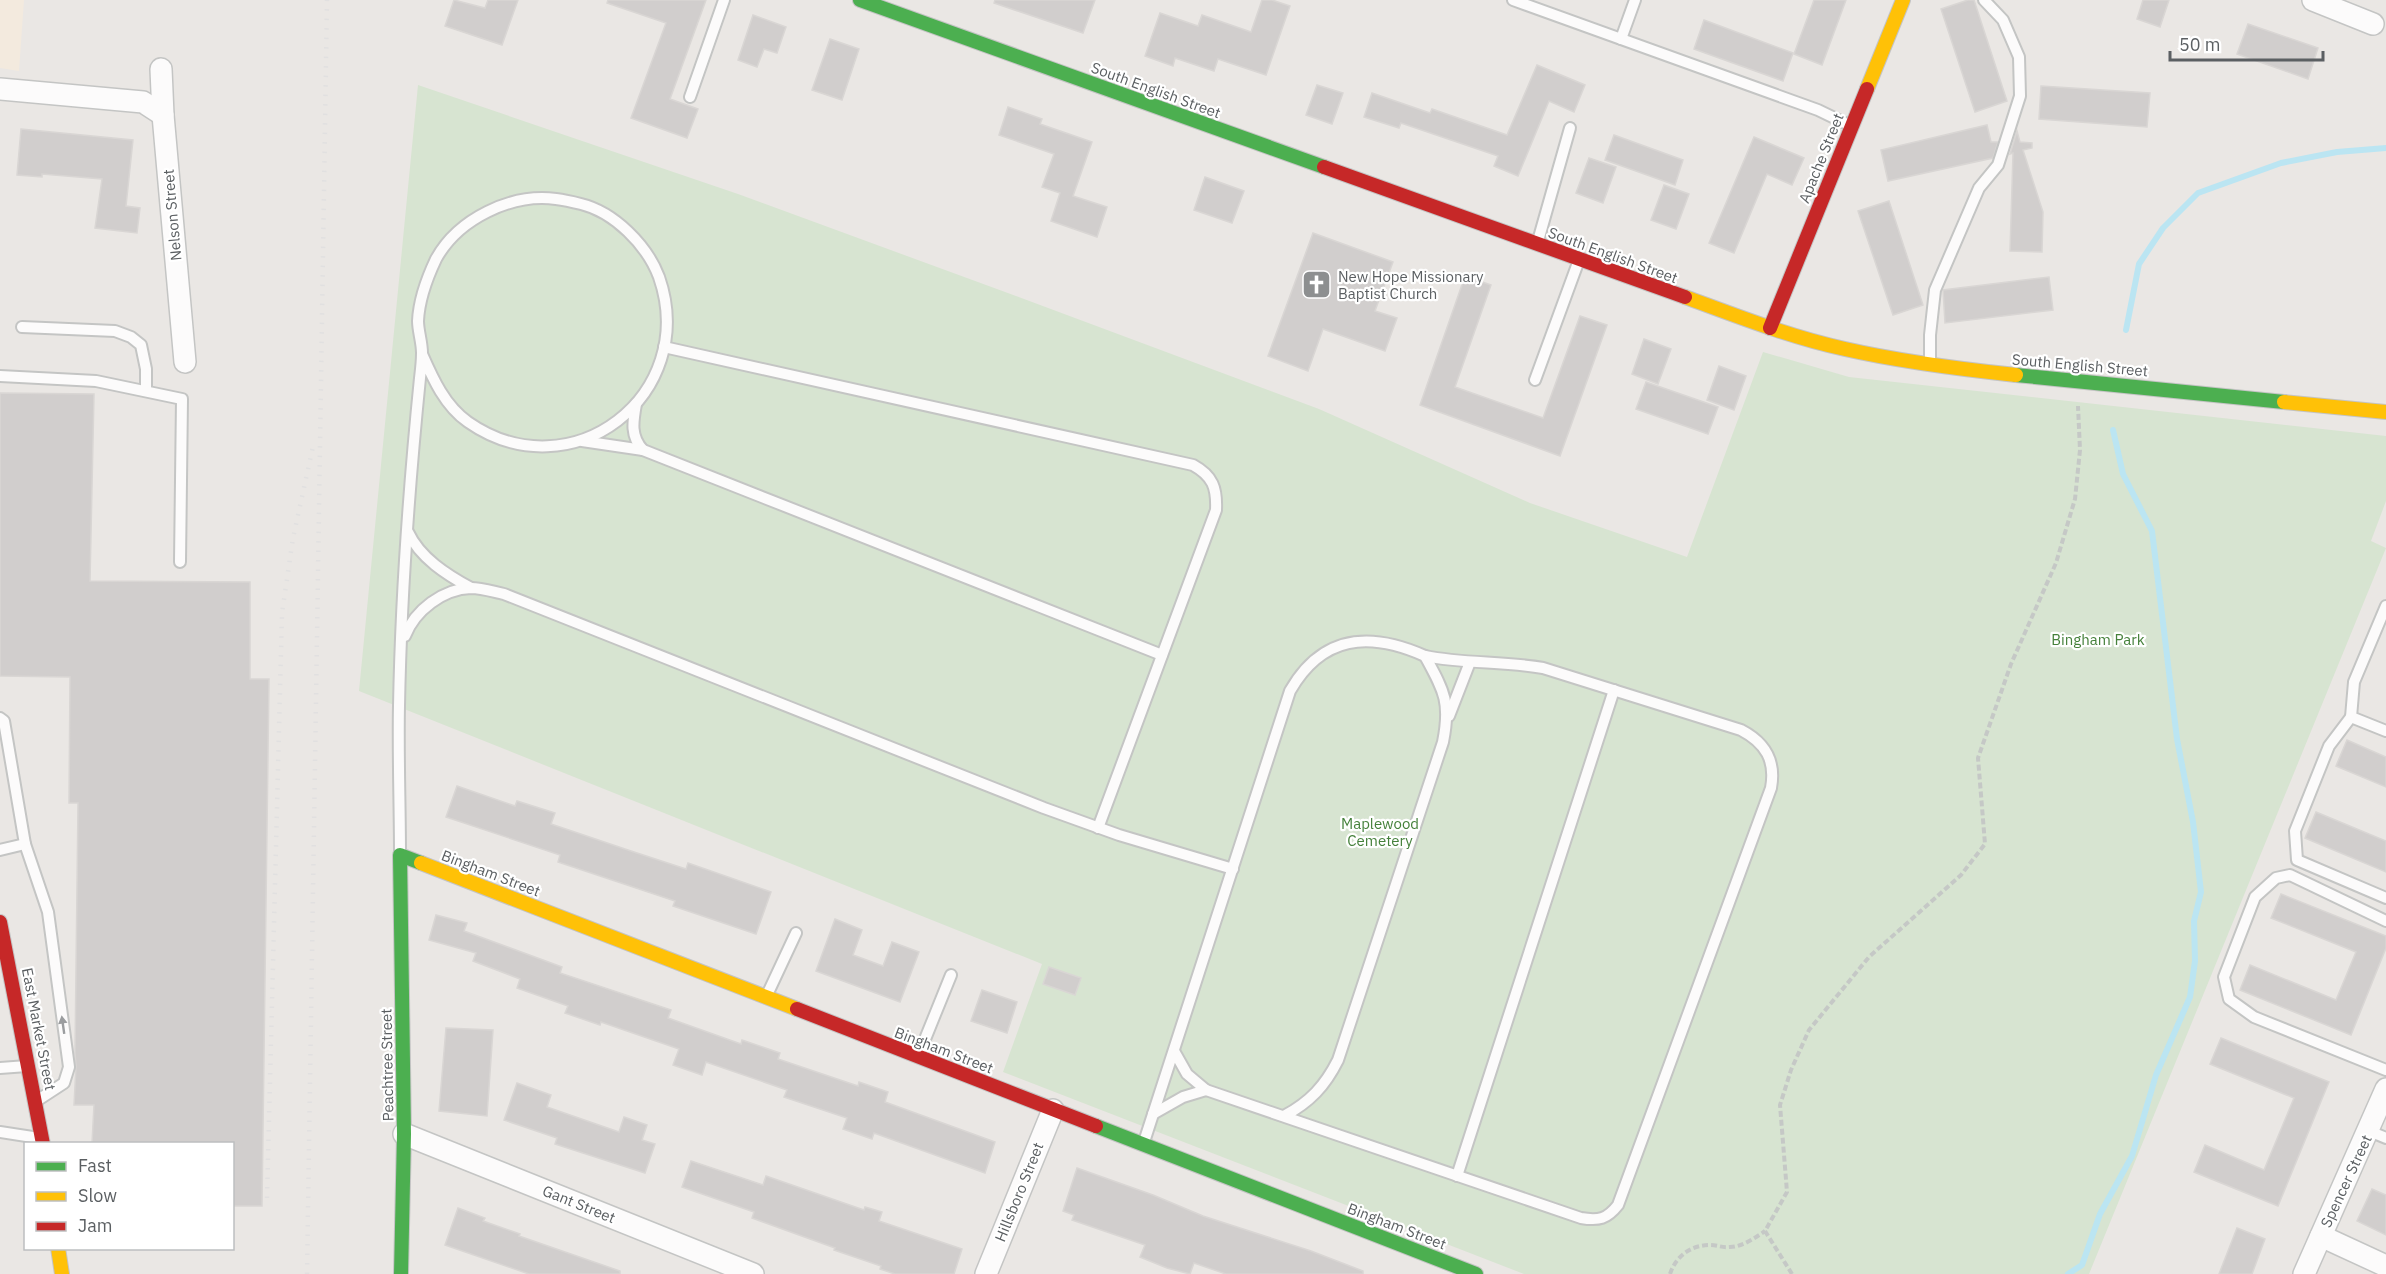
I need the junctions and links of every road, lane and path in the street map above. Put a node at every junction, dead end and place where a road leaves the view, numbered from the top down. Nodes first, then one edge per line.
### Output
1 (724, 0) edge
2 (860, 0) edge
3 (1513, 0) edge
4 (1635, 0) edge
5 (1903, 0) edge
6 (1984, 0) edge
7 (2313, 0) edge
8 (2373, 24) dead end
9 (1621, 39) junction
10 (161, 69) dead end
11 (0, 89) edge
12 (690, 97) dead end
13 (163, 116) junction
14 (1851, 126) junction
15 (1570, 128) dead end
16 (1537, 244) junction
17 (1579, 259) junction
18 (22, 327) dead end
19 (1770, 328) junction
20 (664, 347) junction
21 (422, 354) junction
22 (185, 362) dead end
23 (1930, 366) junction
24 (0, 376) edge
25 (1535, 380) dead end
26 (2077, 382) junction
27 (146, 390) junction
28 (636, 404) junction
29 (2386, 412) edge
30 (582, 441) junction
31 (643, 450) junction
32 (406, 529) junction
33 (180, 562) dead end
34 (472, 588) junction
35 (2386, 606) edge
36 (402, 641) junction
37 (1162, 655) junction
38 (1425, 656) junction
39 (1470, 662) junction
40 (1614, 690) junction
41 (2350, 717) junction
42 (0, 718) edge
43 (1447, 719) junction
44 (2386, 731) edge
45 (1098, 828) junction
46 (25, 844) junction
47 (0, 850) edge
48 (400, 855) junction
49 (2296, 860) junction
50 (1233, 869) junction
51 (2290, 875) junction
52 (2386, 898) edge
53 (2386, 921) edge
54 (0, 922) edge
55 (796, 933) dead end
56 (951, 975) dead end
57 (0, 994) edge
58 (15, 995) junction
59 (766, 998) junction
60 (1173, 1051) junction
61 (918, 1057) junction
62 (29, 1066) junction
63 (0, 1068) edge
64 (2386, 1070) edge
65 (2386, 1089) edge
66 (1206, 1090) junction
67 (36, 1102) junction
68 (1053, 1110) junction
69 (1153, 1114) junction
70 (1284, 1116) junction
71 (0, 1132) edge
72 (404, 1134) junction
73 (2378, 1134) edge
74 (43, 1141) edge
75 (1143, 1145) junction
76 (1457, 1176) junction
77 (1765, 1231) junction
78 (2321, 1236) junction
79 (58, 1250) edge
80 (2386, 1266) edge
81 (62, 1274) edge
82 (401, 1274) edge
83 (753, 1274) edge
84 (986, 1274) edge
85 (1476, 1274) edge
86 (1670, 1274) edge
87 (1792, 1274) edge
88 (2304, 1274) edge

1 - 12 lane
2 - 16 street, South English Street
3 - 9 lane
4 - 9 lane
5 - 14 street, Apache Street
6 - 23 lane
7 - 8 street
9 - 14 lane
10 - 13 street, Nelson Street
11 - 13 street
13 - 22 street, Nelson Street
14 - 19 street, Apache Street
15 - 16 lane
16 - 17 street, South English Street
17 - 19 street, South English Street
17 - 25 lane
18 - 27 lane
19 - 23 street, South English Street
20 - 21 lane
20 - 28 lane
20 - 37 lane
21 - 30 lane
21 - 32 lane
23 - 26 street, South English Street
24 - 27 lane
26 - 29 street, South English Street
26 - 77 path
27 - 33 lane
28 - 30 lane
28 - 31 lane
30 - 31 lane
31 - 37 lane
32 - 34 lane
32 - 36 lane
34 - 36 lane
34 - 45 lane
35 - 41 lane
36 - 48 lane
37 - 45 lane
38 - 39 lane
38 - 43 lane
38 - 50 lane
39 - 40 lane
39 - 43 lane
40 - 76 lane
40 - 76 lane
41 - 44 lane
41 - 49 lane
42 - 46 lane
43 - 70 lane
45 - 50 lane
46 - 47 lane
67 -> 46 lane
48 - 59 street, Bingham Street
48 - 72 street, Peachtree Street
49 - 51 lane
49 - 52 lane
50 - 60 lane
51 - 53 lane
51 - 64 lane
54 - 58 street, East Market Street
55 - 59 lane
56 - 61 lane
57 - 58 lane
58 - 62 street, East Market Street
59 - 61 street, Bingham Street
60 - 66 lane
60 - 69 lane
61 - 68 street, Bingham Street
62 - 63 lane
62 - 67 street, East Market Street
65 - 73 street, Spencer Street
66 - 69 lane
66 - 70 lane
67 - 74 street, East Market Street
68 - 75 street, Bingham Street
68 - 84 street, Hillsboro Street
69 - 75 lane
70 - 76 lane
71 - 74 lane
72 - 82 street, Peachtree Street
72 - 83 street, Gant Street
73 - 78 street, Spencer Street
75 - 85 street, Bingham Street
77 - 86 path
77 - 87 path
78 - 80 street
78 - 88 street, Spencer Street
79 - 81 street

